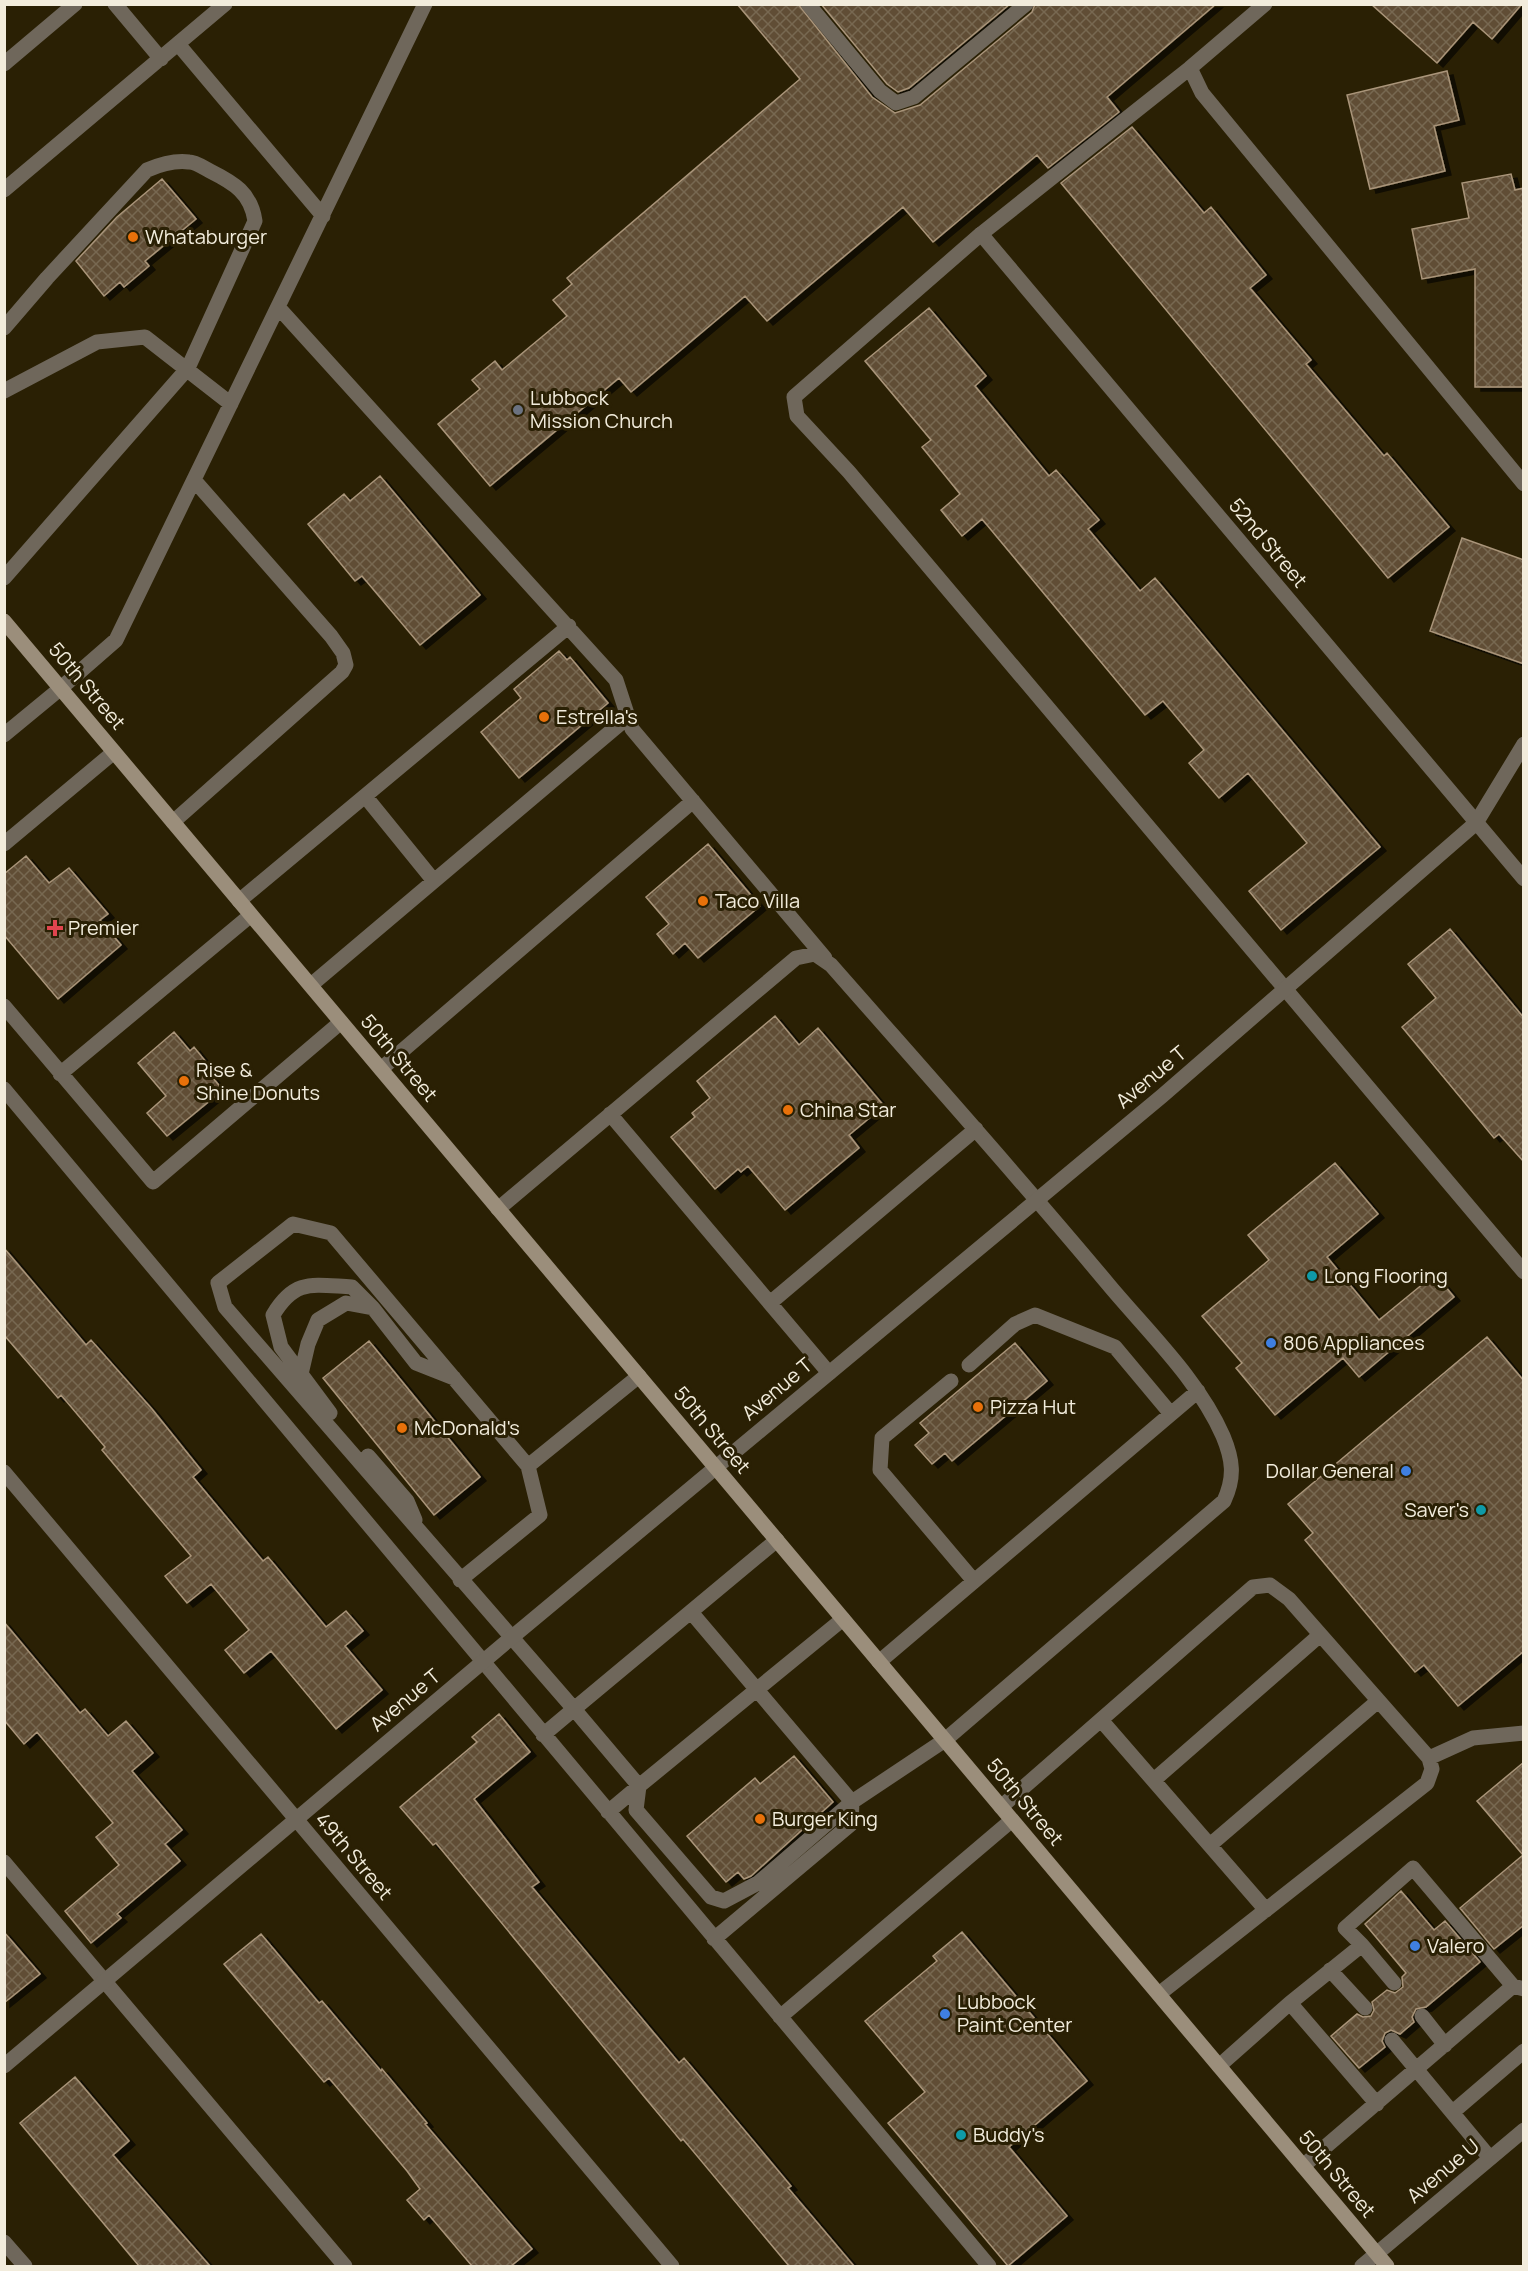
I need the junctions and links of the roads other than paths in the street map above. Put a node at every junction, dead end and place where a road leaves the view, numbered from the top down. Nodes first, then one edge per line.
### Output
1 (75, 4) edge
2 (115, 4) edge
3 (225, 4) edge
4 (425, 4) edge
5 (808, 4) edge
6 (1026, 4) edge
7 (1265, 4) edge
8 (178, 44) junction
9 (161, 59) junction
10 (4, 64) edge
11 (1190, 68) junction
12 (4, 190) edge
13 (322, 216) junction
14 (981, 234) junction
15 (278, 307) junction
16 (4, 328) edge
17 (188, 368) junction
18 (4, 391) edge
19 (231, 404) junction
20 (194, 480) junction
21 (1524, 484) edge
22 (4, 578) edge
23 (4, 621) edge
24 (569, 626) junction
25 (61, 688) junction
26 (628, 717) junction
27 (4, 735) edge
28 (1524, 744) edge
29 (114, 752) junction
30 (365, 796) junction
31 (693, 801) junction
32 (173, 822) junction
33 (1476, 823) junction
34 (4, 844) edge
35 (1524, 879) edge
36 (434, 881) junction
37 (239, 900) junction
38 (251, 915) junction
39 (831, 965) junction
40 (310, 985) junction
41 (1285, 989) junction
42 (4, 1006) edge
43 (341, 1022) junction
44 (381, 1069) junction
45 (60, 1074) junction
46 (4, 1089) edge
47 (610, 1114) junction
48 (976, 1130) junction
49 (1038, 1200) junction
50 (498, 1209) junction
51 (1524, 1272) edge
52 (770, 1303) junction
53 (373, 1308) junction
54 (969, 1365) dead end
55 (829, 1373) junction
56 (301, 1374) junction
57 (639, 1376) junction
58 (457, 1379) junction
59 (951, 1381) dead end
60 (1198, 1391) junction
61 (1171, 1414) junction
62 (528, 1466) junction
63 (716, 1467) junction
64 (4, 1472) edge
65 (420, 1532) junction
66 (777, 1540) junction
67 (460, 1580) junction
68 (974, 1581) junction
69 (691, 1612) junction
70 (843, 1619) junction
71 (1320, 1635) junction
72 (511, 1638) junction
73 (482, 1662) junction
74 (879, 1662) junction
75 (757, 1689) junction
76 (1378, 1701) junction
77 (574, 1709) junction
78 (1101, 1720) junction
79 (1524, 1733) edge
80 (543, 1735) junction
81 (945, 1740) junction
82 (1430, 1758) junction
83 (1154, 1780) junction
84 (639, 1786) junction
85 (852, 1802) junction
86 (1001, 1807) junction
87 (608, 1812) junction
88 (296, 1819) junction
89 (1012, 1820) junction
90 (1210, 1845) junction
91 (4, 1862) edge
92 (1266, 1910) junction
93 (714, 1939) junction
94 (1362, 1945) junction
95 (1330, 1970) junction
96 (104, 1982) junction
97 (1394, 1983) dead end
98 (1518, 1988) edge
99 (1159, 1994) junction
100 (1290, 2003) junction
101 (1365, 2008) dead end
102 (1422, 2016) dead end
103 (780, 2017) junction
104 (1392, 2040) dead end
105 (1445, 2045) junction
106 (1524, 2051) edge
107 (4, 2066) edge
108 (1219, 2066) junction
109 (1418, 2069) junction
110 (1377, 2104) junction
111 (1454, 2111) junction
112 (1524, 2130) edge
113 (1491, 2158) junction
114 (1303, 2166) junction
115 (4, 2242) edge
116 (1377, 2254) junction
117 (25, 2266) edge
118 (345, 2266) edge
119 (672, 2266) edge
120 (989, 2266) edge
121 (1362, 2266) edge
122 (1387, 2266) edge

1 - 10 street
2 - 9 street
3 - 8 street
4 - 13 street
5 - 6 street
7 - 11 street
8 - 9 street
8 - 13 street
9 - 12 street
11 - 14 street
11 - 21 street
13 - 15 street
14 - 33 street, 52nd Street
14 - 41 street
15 - 19 street
15 - 24 street
16 - 17 street
17 - 18 street
17 - 19 street
17 - 22 street
19 - 20 street
20 - 25 street
20 - 32 street
23 - 25 main road, 50th Street
24 - 26 street
24 - 30 street
25 - 27 street
25 - 29 main road, 50th Street
26 - 31 street
26 - 36 street
28 - 33 street, Avenue T
29 - 32 main road, 50th Street
29 - 34 street
30 - 36 street
30 - 37 street
31 - 39 street
31 - 44 street
32 - 37 main road, 50th Street
33 - 35 street, 52nd Street
33 - 41 street, Avenue T
36 - 40 street
37 - 38 main road, 50th Street
38 - 40 main road, 50th Street
38 - 45 street
39 - 47 street
39 - 48 street
40 - 43 main road, 50th Street
41 - 49 street, Avenue T
41 - 51 street
42 - 45 street
43 - 44 main road, 50th Street
43 - 45 street
44 - 50 main road, 50th Street
46 - 73 street
47 - 50 street
47 - 52 street
48 - 49 street
48 - 52 street
49 - 55 street, Avenue T
49 - 60 street
50 - 57 main road, 50th Street
52 - 55 street
53 - 56 street
53 - 56 street
53 - 58 street
54 - 61 street
55 - 63 street, Avenue T
56 - 65 street
57 - 62 street
57 - 63 main road, 50th Street
58 - 62 street
58 - 65 street
59 - 68 street
60 - 61 street
60 - 81 street
61 - 68 street
62 - 67 street
63 - 66 main road, 50th Street
63 - 72 street, Avenue T
64 - 88 street, 49th Street
65 - 67 street
66 - 69 street
66 - 70 main road, 50th Street
67 - 72 street
68 - 74 street
69 - 75 street
69 - 77 street
70 - 74 main road, 50th Street
70 - 75 street
71 - 76 street
71 - 78 street
71 - 83 street
72 - 73 street, Avenue T
72 - 77 street
73 - 80 street
73 - 88 street, Avenue T
74 - 81 main road, 50th Street
75 - 84 street
75 - 85 street
76 - 82 street
76 - 90 street
77 - 80 street
77 - 84 street
78 - 83 street
78 - 86 street
79 - 82 street
80 - 87 street
81 - 85 street
81 - 86 main road, 50th Street
82 - 92 street
83 - 90 street
84 - 85 street
84 - 87 street
85 - 93 street
86 - 89 main road, 50th Street
87 - 93 street
88 - 96 street, Avenue T
88 - 119 street, 49th Street
89 - 99 main road, 50th Street
89 - 103 street
90 - 92 street
91 - 96 street
92 - 99 street
93 - 103 street
94 - 95 street
94 - 97 street
94 - 98 street
95 - 100 street
95 - 101 street
96 - 107 street, Avenue T
96 - 118 street
98 - 105 street
99 - 108 main road, 50th Street
100 - 108 street
100 - 110 street
102 - 105 street
103 - 120 street
104 - 109 street
105 - 109 street
106 - 111 street
108 - 114 main road, 50th Street
109 - 110 street
109 - 111 street
110 - 114 street
111 - 113 street
112 - 113 street, Avenue U
113 - 116 street, Avenue U
114 - 116 main road, 50th Street
115 - 117 street
116 - 121 street, Avenue U
116 - 122 main road, 50th Street

